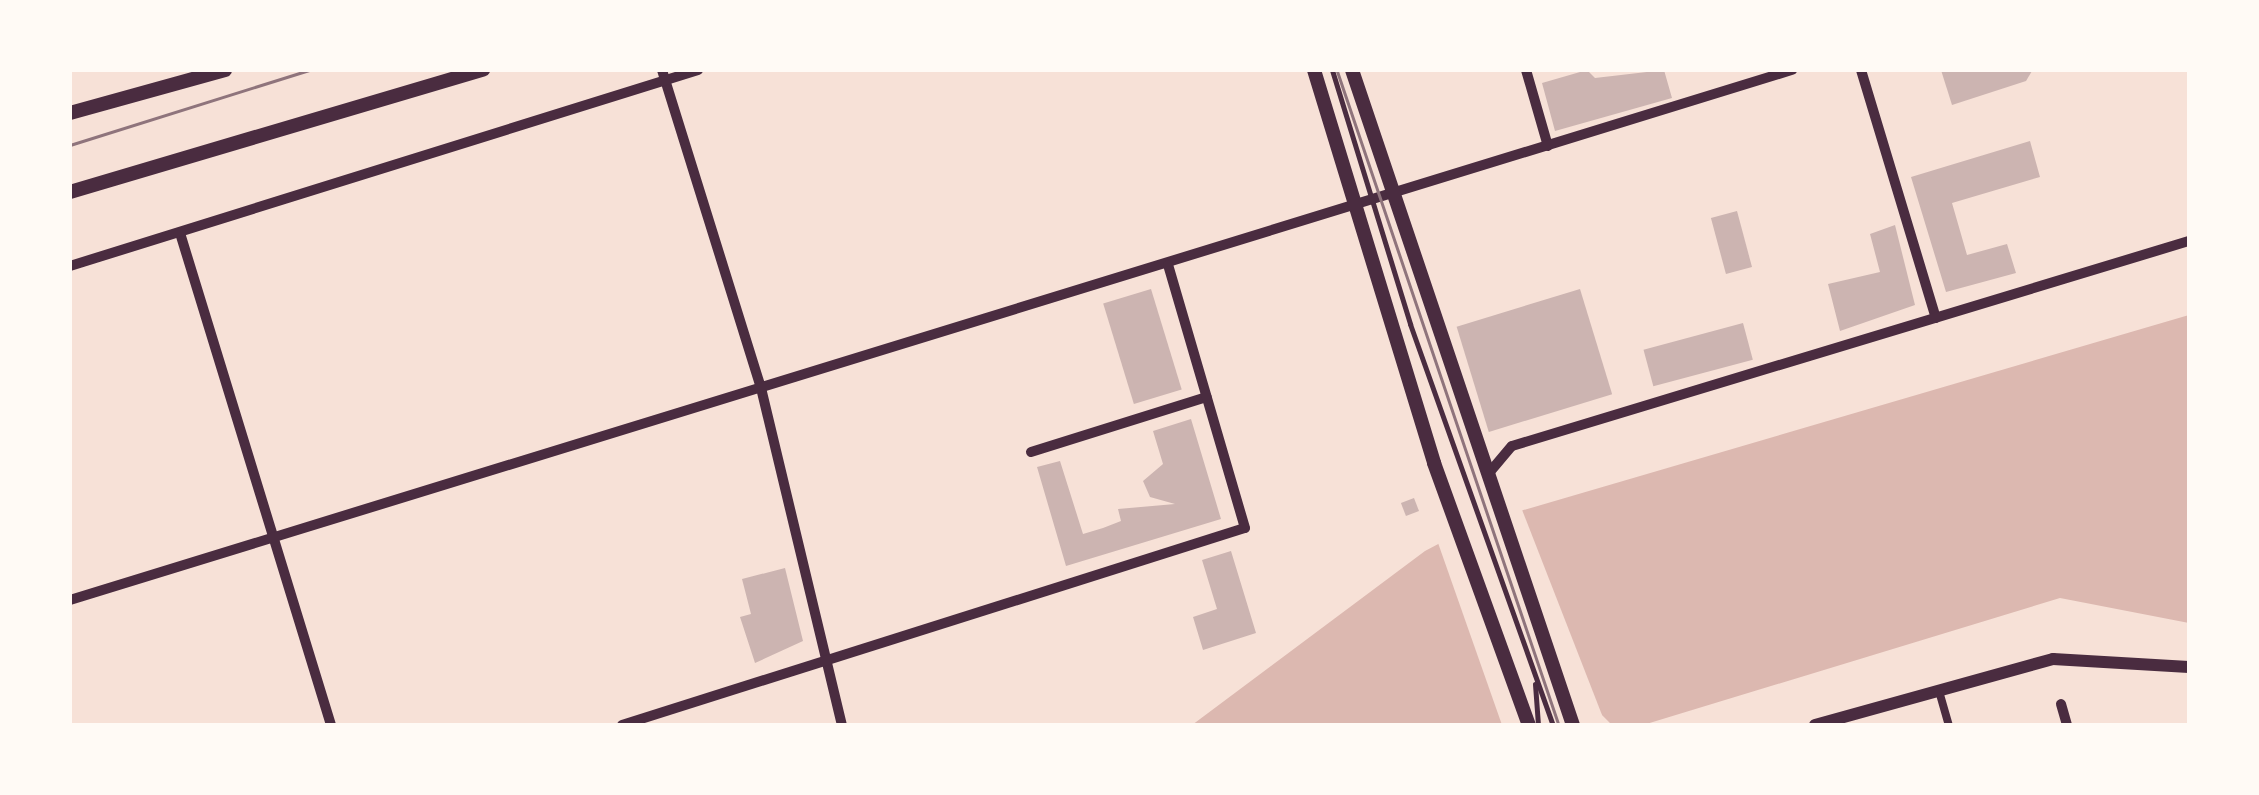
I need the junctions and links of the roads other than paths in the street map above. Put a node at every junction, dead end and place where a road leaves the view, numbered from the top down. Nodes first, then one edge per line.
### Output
1 (225, 70) edge
2 (483, 70) edge
3 (698, 70) edge
4 (1314, 70) edge
5 (1332, 70) edge
6 (1352, 70) edge
7 (1526, 70) edge
8 (1792, 70) edge
9 (1861, 70) edge
10 (665, 73) edge
11 (70, 112) edge
12 (1548, 146) junction
13 (70, 192) edge
14 (1392, 192) junction
15 (1371, 199) junction
16 (1353, 205) junction
17 (180, 233) junction
18 (2189, 242) edge
19 (1168, 265) junction
20 (70, 266) edge
21 (1936, 318) junction
22 (761, 388) junction
23 (1206, 397) junction
24 (1031, 452) dead end
25 (1488, 487) junction
26 (273, 538) junction
27 (1044, 573) dead end
28 (1048, 588) junction
29 (70, 600) edge
30 (828, 659) junction
31 (2189, 668) edge
32 (1535, 676) junction
33 (1938, 688) junction
34 (2061, 704) dead end
35 (665, 711) junction
36 (331, 725) edge
37 (622, 725) edge
38 (669, 725) edge
39 (842, 725) edge
40 (1529, 725) edge
41 (1538, 725) edge
42 (1552, 725) edge
43 (1573, 725) edge
44 (1815, 725) edge
45 (1949, 725) edge
46 (2067, 725) edge

1 - 11 main road
2 - 13 main road
3 - 10 street
4 - 16 main road
5 - 15 lane
6 - 14 main road
7 - 12 street
8 - 12 street
9 - 21 street
10 - 17 street
10 - 22 street
12 - 14 street
14 - 15 street
14 - 25 main road
15 - 16 street
15 - 32 lane
16 - 19 street
16 - 40 main road
17 - 20 street
17 - 26 street
18 - 21 street
19 - 22 street
19 - 23 street
21 - 25 street
22 - 26 street
22 - 30 street
23 - 24 street
23 - 28 street
25 - 43 main road
26 - 29 street
26 - 36 street
27 - 28 street
28 - 30 street
30 - 35 street
30 - 39 street
31 - 33 street
32 - 41 lane
32 - 42 lane
33 - 44 street
33 - 45 street
34 - 46 street
35 - 37 street
35 - 38 street

